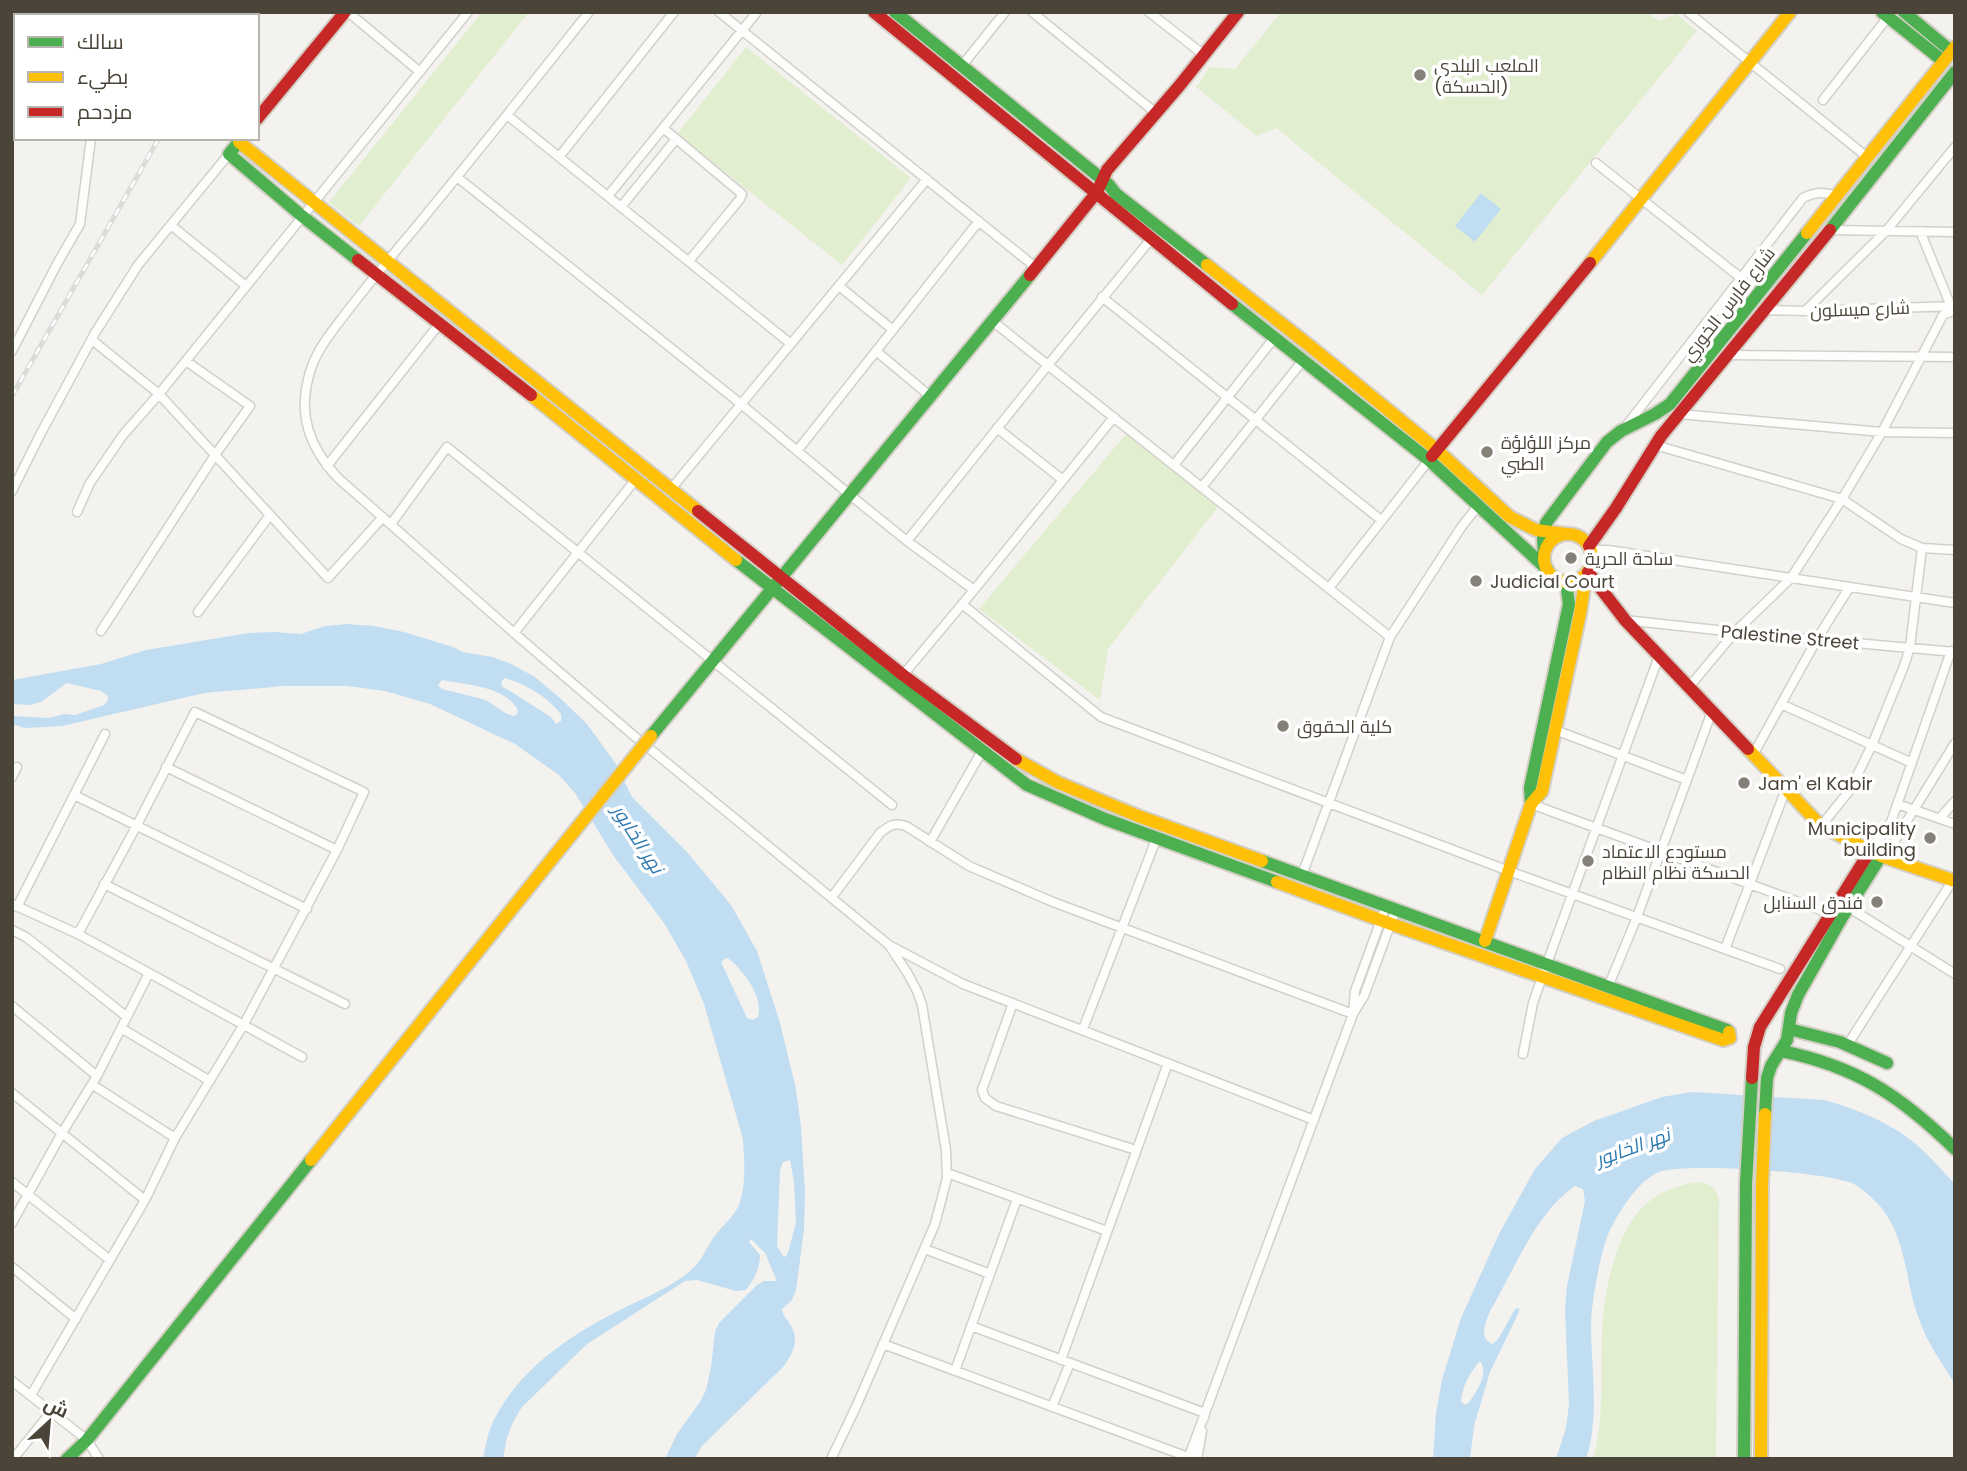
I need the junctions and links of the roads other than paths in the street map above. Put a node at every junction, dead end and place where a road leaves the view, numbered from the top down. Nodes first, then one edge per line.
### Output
1 (346, 12) edge
2 (468, 12) edge
3 (589, 12) edge
4 (674, 12) edge
5 (719, 12) edge
6 (757, 12) edge
7 (874, 12) edge
8 (895, 12) edge
9 (1005, 12) edge
10 (1032, 12) edge
11 (1149, 12) edge
12 (1238, 12) edge
13 (1688, 12) edge
14 (1790, 12) edge
15 (1904, 12) edge
16 (1885, 15) edge
17 (742, 31) junction
18 (1950, 53) edge
19 (1204, 55) junction
20 (1750, 62) junction
21 (958, 71) junction
22 (420, 72) junction
23 (1955, 72) edge
24 (1823, 100) dead end
25 (1156, 113) junction
26 (507, 115) junction
27 (259, 118) edge
28 (663, 128) junction
29 (676, 139) junction
30 (91, 140) edge
31 (240, 140) edge
32 (1955, 147) edge
33 (229, 154) junction
34 (559, 157) junction
35 (1867, 157) junction
36 (1596, 163) dead end
37 (457, 177) junction
38 (927, 179) junction
39 (1099, 185) junction
40 (608, 196) junction
41 (1836, 196) junction
42 (1642, 200) junction
43 (314, 202) junction
44 (621, 207) junction
45 (302, 216) junction
46 (979, 221) junction
47 (172, 226) junction
48 (1830, 230) junction
49 (1886, 231) junction
50 (1920, 231) junction
51 (1955, 232) edge
52 (1151, 239) junction
53 (387, 261) junction
54 (689, 261) junction
55 (1034, 266) junction
56 (376, 274) junction
57 (1741, 278) junction
58 (246, 286) junction
59 (839, 286) junction
60 (1102, 298) junction
61 (1953, 306) edge
62 (1765, 310) junction
63 (1805, 311) junction
64 (991, 320) junction
65 (440, 323) junction
66 (892, 330) junction
67 (1275, 337) junction
68 (92, 340) junction
69 (791, 344) junction
70 (12, 351) edge
71 (876, 351) junction
72 (1727, 355) junction
73 (1921, 357) junction
74 (1955, 357) edge
75 (1304, 359) junction
76 (186, 361) junction
77 (1048, 365) junction
78 (159, 394) junction
79 (930, 396) junction
80 (1228, 397) junction
81 (741, 404) junction
82 (1679, 414) junction
83 (1114, 417) junction
84 (1255, 420) junction
85 (997, 428) junction
86 (1623, 430) junction
87 (1882, 432) junction
88 (1955, 433) edge
89 (1656, 445) junction
90 (797, 451) junction
91 (215, 455) junction
92 (1433, 455) junction
93 (1174, 465) junction
94 (327, 466) junction
95 (636, 480) junction
96 (1063, 480) junction
97 (1202, 487) junction
98 (671, 489) junction
99 (12, 491) edge
100 (850, 495) junction
101 (1842, 499) junction
102 (1478, 506) junction
103 (77, 512) dead end
104 (271, 515) junction
105 (383, 517) junction
106 (1510, 517) junction
107 (1549, 518) junction
108 (1381, 520) junction
109 (391, 524) junction
110 (1544, 533) junction
111 (1566, 534) junction
112 (907, 541) junction
113 (1590, 548) junction
114 (1922, 548) junction
115 (579, 551) junction
116 (1955, 551) edge
117 (1545, 563) junction
118 (1587, 573) junction
119 (782, 578) junction
120 (1791, 578) junction
121 (1566, 582) junction
122 (1329, 588) junction
123 (1849, 588) junction
124 (772, 590) junction
125 (974, 590) junction
126 (1916, 598) junction
127 (1955, 603) edge
128 (962, 604) junction
129 (198, 612) dead end
130 (1625, 620) junction
131 (101, 631) dead end
132 (1735, 632) junction
133 (514, 633) junction
134 (1390, 637) junction
135 (1817, 639) junction
136 (1910, 648) junction
137 (1953, 651) edge
138 (1660, 656) junction
139 (714, 660) junction
140 (899, 679) junction
141 (1689, 687) junction
142 (1781, 704) junction
143 (1712, 711) junction
144 (1555, 730) junction
145 (105, 734) dead end
146 (1955, 743) edge
147 (1872, 745) junction
148 (982, 751) junction
149 (1623, 755) junction
150 (1753, 755) junction
151 (1912, 763) junction
152 (18, 767) dead end
153 (166, 767) junction
154 (12, 776) edge
155 (1687, 780) junction
156 (1786, 789) junction
157 (74, 795) junction
158 (1955, 801) edge
159 (1328, 803) junction
160 (1531, 804) junction
161 (1897, 804) junction
162 (892, 805) dead end
163 (1914, 809) junction
164 (1940, 818) junction
165 (1955, 824) edge
166 (136, 825) junction
167 (1821, 826) junction
168 (1597, 828) junction
169 (1157, 836) junction
170 (930, 842) junction
171 (337, 850) junction
172 (1661, 851) junction
173 (1876, 853) junction
174 (1509, 871) junction
175 (1302, 875) junction
176 (1954, 881) edge
177 (1750, 883) junction
178 (104, 884) junction
179 (1572, 894) junction
180 (832, 897) junction
181 (15, 906) edge
182 (1391, 908) junction
183 (307, 909) junction
184 (1840, 913) junction
185 (1637, 918) junction
186 (1386, 922) junction
187 (1123, 929) junction
188 (12, 930) edge
189 (78, 934) junction
190 (1485, 941) junction
191 (889, 945) junction
192 (1911, 946) junction
193 (1725, 949) junction
194 (1547, 964) junction
195 (274, 968) junction
196 (1780, 969) dead end
197 (149, 973) junction
198 (1955, 974) edge
199 (1542, 977) junction
200 (1608, 986) junction
201 (1013, 1003) junction
202 (345, 1004) dead end
203 (12, 1006) edge
204 (1353, 1013) junction
205 (127, 1017) junction
206 (244, 1024) junction
207 (121, 1028) junction
208 (1083, 1029) junction
209 (1789, 1029) junction
210 (1848, 1044) junction
211 (1781, 1051) junction
212 (1522, 1054) dead end
213 (302, 1058) dead end
214 (1168, 1063) junction
215 (1887, 1063) dead end
216 (95, 1081) junction
217 (209, 1081) junction
218 (12, 1093) edge
219 (1314, 1119) junction
220 (62, 1133) junction
221 (175, 1138) junction
222 (1955, 1149) edge
223 (1136, 1150) junction
224 (947, 1173) junction
225 (12, 1182) edge
226 (28, 1195) junction
227 (1017, 1199) junction
228 (145, 1200) junction
229 (1746, 1214) junction
230 (1762, 1214) junction
231 (12, 1223) edge
232 (1107, 1231) junction
233 (925, 1249) junction
234 (110, 1260) junction
235 (12, 1267) edge
236 (990, 1273) junction
237 (75, 1319) junction
238 (971, 1326) junction
239 (883, 1344) junction
240 (1065, 1362) junction
241 (955, 1371) junction
242 (12, 1381) edge
243 (31, 1395) junction
244 (1052, 1407) junction
245 (51, 1412) junction
246 (1205, 1413) junction
247 (81, 1449) edge
248 (1191, 1458) edge
249 (13, 1459) edge
250 (66, 1459) edge
251 (99, 1459) edge
252 (831, 1459) edge
253 (1744, 1459) edge
254 (1761, 1459) edge

1 - 22 street
1 - 27 street
2 - 22 street
3 - 26 street
4 - 34 street
5 - 17 street
6 - 17 street
7 - 21 street
8 - 21 street
9 - 21 street
10 - 25 street
11 - 19 street
12 - 19 street
13 - 20 street
14 - 20 street
15 - 18 street
16 - 18 street
16 - 24 street
17 - 28 street
17 - 38 street
18 - 35 street, شارع فارس الخوري
19 - 25 street
20 - 35 street
20 - 42 street
21 - 39 street
22 - 43 street
23 - 48 street
25 - 39 street
26 - 34 street
26 - 37 street
28 - 29 street
28 - 40 street
29 - 44 street
29 - 54 street
30 - 70 street
31 - 33 street
31 - 43 street
32 - 49 street
33 - 45 street
33 - 47 street
34 - 40 street
35 - 41 street, شارع فارس الخوري
36 - 42 street
37 - 53 street
37 - 81 street
38 - 46 street
38 - 59 street
39 - 52 street
39 - 55 street
39 - 92 street
40 - 44 street
41 - 57 street
41 - 86 street, شارع فارس الخوري
42 - 57 street
42 - 92 street
43 - 45 street
43 - 53 street
44 - 54 street
45 - 56 street
45 - 58 street
46 - 55 street
46 - 66 street
47 - 58 street
47 - 68 street
48 - 49 street
48 - 62 street
49 - 50 street
49 - 63 street
50 - 51 street
50 - 61 street
52 - 60 street
52 - 67 street
53 - 56 street
53 - 98 street
54 - 69 street
55 - 64 street
56 - 65 street
56 - 94 street
57 - 86 street
58 - 76 street
59 - 66 street
59 - 69 street
60 - 77 street
60 - 80 street
61 - 63 street, شارع ميسلون
61 - 73 street
62 - 63 street, شارع ميسلون
62 - 72 street
64 - 77 street
64 - 79 street
65 - 94 street
65 - 95 street
66 - 71 street
67 - 75 street
67 - 80 street
68 - 78 street
68 - 99 street
69 - 81 street
71 - 79 street
71 - 90 street
72 - 73 street
72 - 82 street
73 - 74 street
73 - 87 street
75 - 84 street
75 - 92 street
76 - 78 street
76 - 91 street
77 - 83 street
77 - 85 street
78 - 91 street
78 - 103 street
79 - 100 street
80 - 84 street
80 - 93 street
81 - 90 street
81 - 98 street
82 - 87 street
82 - 89 street
83 - 93 street
83 - 96 street
84 - 97 street
84 - 108 street
85 - 96 street
85 - 112 street
86 - 107 street, شارع فارس الخوري
87 - 88 street
87 - 101 street
89 - 101 street
89 - 113 street
90 - 100 street
91 - 104 street
91 - 131 street
92 - 102 street
92 - 106 street
92 - 108 street
93 - 97 street
94 - 105 street
95 - 115 street
95 - 124 street
96 - 125 street
97 - 122 street
98 - 119 street
100 - 112 street
100 - 119 street
101 - 114 street
101 - 120 street
102 - 117 street
102 - 134 street
104 - 105 street
104 - 129 street
105 - 109 street
106 - 107 street
106 - 110 street
107 - 110 street, شارع فارس الخوري
108 - 122 street
109 - 115 street
109 - 133 street
110 - 111 street
110 - 117 street, شارع فارس الخوري
111 - 113 street
111 - 117 street
112 - 125 street
113 - 118 street
113 - 120 street
114 - 116 street
114 - 126 street
115 - 133 street
115 - 139 street
117 - 121 street
118 - 121 street
118 - 130 street
118 - 144 street
119 - 124 street
119 - 140 street
120 - 123 street
120 - 132 street
121 - 160 street
122 - 134 street
123 - 126 street
123 - 135 street
124 - 139 street
124 - 140 street
125 - 128 street
126 - 127 street
126 - 136 street
128 - 140 street
128 - 159 street
130 - 132 street, Palestine Street
130 - 138 street
132 - 135 street, Palestine Street
132 - 141 street
133 - 180 street
134 - 159 street
135 - 136 street, Palestine Street
135 - 142 street
136 - 137 street, Palestine Street
136 - 147 street
137 - 151 street
138 - 141 street
138 - 149 street
139 - 162 street
139 - 247 street, bridge
140 - 148 street
140 - 175 street
141 - 143 street
142 - 147 street
142 - 150 street
143 - 150 street
143 - 155 street
144 - 149 street
144 - 160 street
145 - 157 street
146 - 163 street
147 - 151 street
147 - 167 street
148 - 169 street
148 - 170 street
149 - 155 street
149 - 168 street
150 - 156 street
151 - 161 street
152 - 154 street
153 - 166 street
153 - 171 street
153 - 171 street
155 - 172 street
156 - 167 street
156 - 177 street
157 - 166 street
157 - 181 street
158 - 164 street
159 - 174 street
159 - 175 street
160 - 168 street
160 - 174 street
161 - 163 street
161 - 173 street
163 - 164 street
163 - 173 street
164 - 165 street
166 - 178 street
166 - 183 street
167 - 173 street
168 - 172 street
168 - 179 street
169 - 186 street
169 - 187 street
170 - 180 street
170 - 187 street
171 - 183 street
172 - 177 street
172 - 185 street
173 - 176 street
173 - 184 street
173 - 184 street
174 - 179 street
174 - 190 street
175 - 182 street
176 - 192 street
177 - 184 street
177 - 193 street
178 - 189 street
178 - 195 street
179 - 185 street
179 - 194 street
180 - 191 street
181 - 189 street
182 - 186 street
182 - 190 street
183 - 195 street
184 - 192 street
184 - 209 street
184 - 229 street
185 - 193 street
185 - 200 street
186 - 199 street
186 - 204 street
187 - 204 street
187 - 208 street
188 - 205 street
189 - 197 street
190 - 194 street
191 - 201 street
191 - 224 street
192 - 198 street
192 - 210 street
193 - 196 street
194 - 199 street
194 - 200 street
195 - 202 street
195 - 206 street
197 - 205 street
197 - 206 street
199 - 200 street
199 - 212 street
201 - 208 street
201 - 223 street
203 - 216 street
204 - 219 street
205 - 207 street
206 - 213 street
206 - 217 street
207 - 216 street
207 - 217 street
208 - 214 street
209 - 210 street
209 - 211 street
210 - 215 street
211 - 222 street
211 - 230 street
214 - 219 street
214 - 223 street
216 - 220 street
216 - 221 street
217 - 221 street
218 - 220 street
219 - 246 street
220 - 226 street
220 - 228 street
221 - 228 street
223 - 232 street
224 - 227 street
224 - 233 street
225 - 226 street
226 - 231 street
226 - 234 street
227 - 232 street
227 - 236 street
228 - 234 street
229 - 230 street
229 - 253 street
230 - 254 street
232 - 240 street
233 - 236 street
233 - 239 street
234 - 237 street
235 - 237 street
236 - 238 street
237 - 243 street
238 - 240 street
238 - 241 street
239 - 241 street
239 - 252 street
240 - 244 street
240 - 246 street
241 - 244 street
242 - 243 street
243 - 245 street
244 - 248 street
245 - 247 street
245 - 249 street
246 - 248 street
247 - 250 street
247 - 251 street

